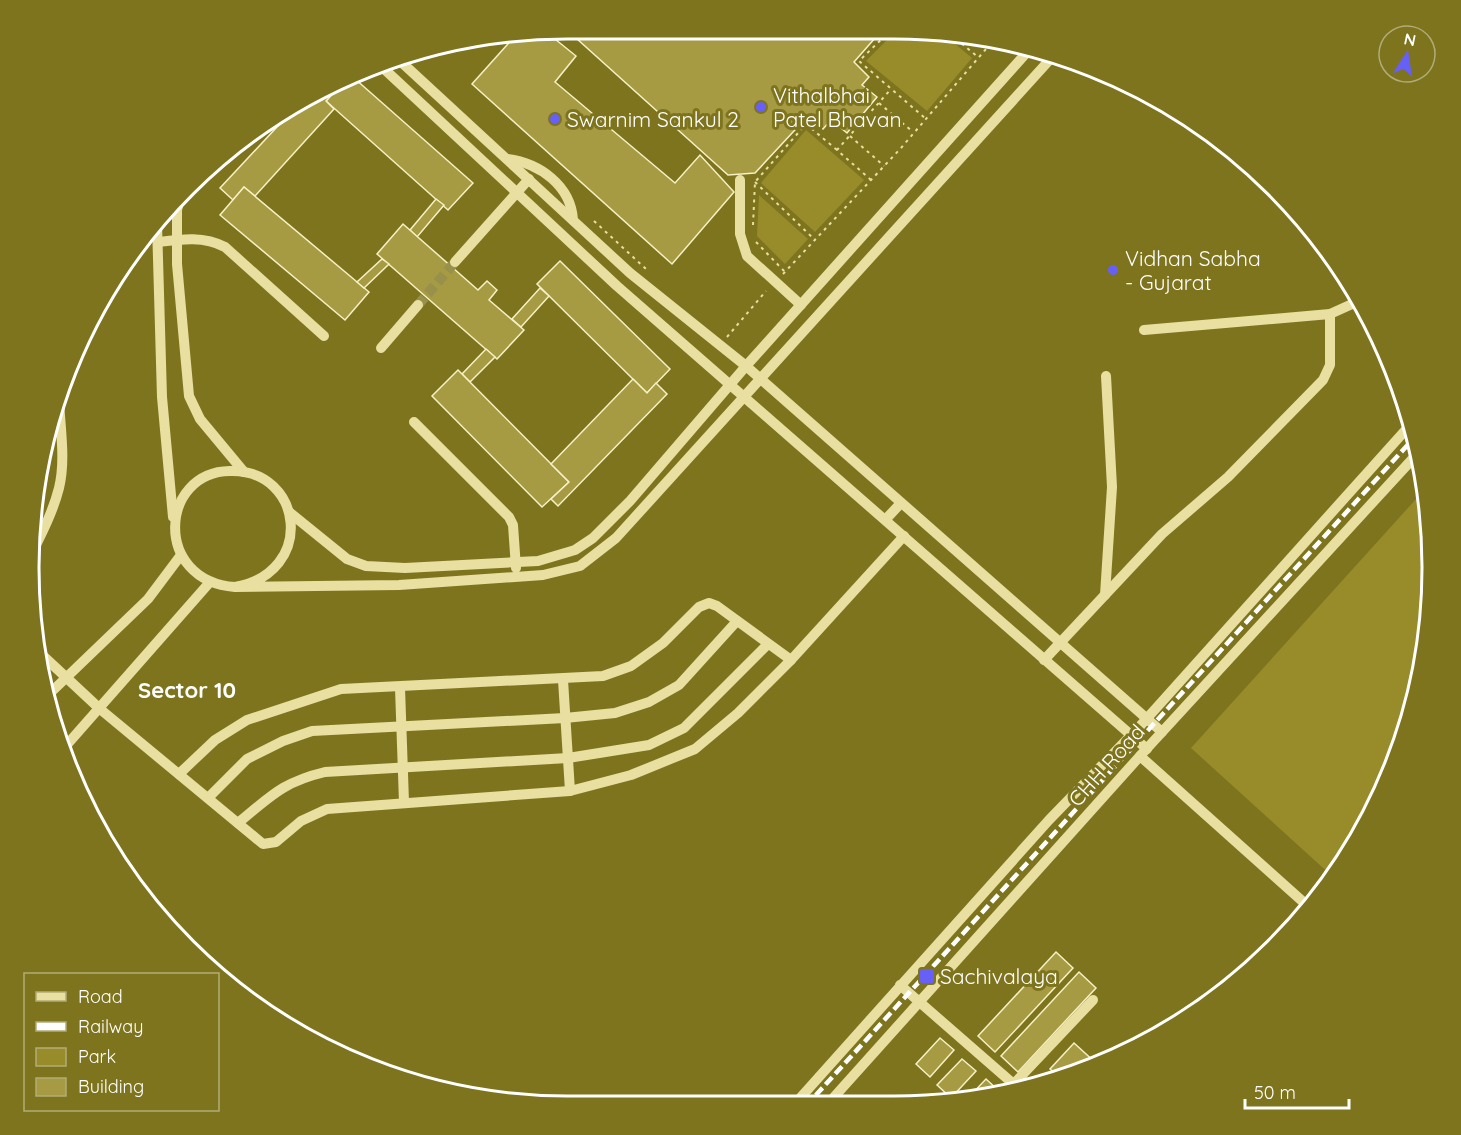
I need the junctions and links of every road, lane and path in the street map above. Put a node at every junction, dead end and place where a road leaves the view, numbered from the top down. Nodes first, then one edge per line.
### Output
1 (882, 39) edge
2 (963, 44) edge
3 (987, 48) edge
4 (1024, 56) edge
5 (979, 57) junction
6 (1047, 62) edge
7 (405, 65) edge
8 (387, 71) edge
9 (891, 88) junction
10 (879, 103) junction
11 (926, 119) junction
12 (914, 133) junction
13 (850, 136) junction
14 (837, 150) junction
15 (507, 159) junction
16 (884, 166) junction
17 (529, 179) junction
18 (740, 180) dead end
19 (871, 180) junction
20 (755, 182) junction
21 (516, 193) junction
22 (177, 212) edge
23 (573, 220) junction
24 (594, 221) dead end
25 (753, 228) dead end
26 (158, 234) edge
27 (753, 239) dead end
28 (176, 240) junction
29 (815, 240) junction
30 (159, 242) junction
31 (455, 262) tunnel mouth
32 (785, 272) junction
33 (654, 276) dead end
34 (774, 281) junction
35 (1352, 304) edge
36 (418, 305) tunnel mouth
37 (801, 305) junction
38 (1330, 314) junction
39 (1144, 330) dead end
40 (324, 336) dead end
41 (723, 340) dead end
42 (381, 348) dead end
43 (746, 366) junction
44 (1106, 376) dead end
45 (759, 379) junction
46 (730, 385) junction
47 (746, 397) junction
48 (60, 420) edge
49 (414, 423) dead end
50 (1404, 432) edge
51 (1411, 460) edge
52 (244, 472) junction
53 (901, 502) junction
54 (289, 512) junction
55 (886, 519) junction
56 (174, 530) junction
57 (40, 536) edge
58 (904, 536) junction
59 (181, 555) junction
60 (516, 563) junction
61 (516, 576) junction
62 (210, 582) junction
63 (235, 587) junction
64 (1105, 595) junction
65 (737, 621) junction
66 (1059, 643) junction
67 (768, 644) junction
68 (1203, 657) junction
69 (47, 660) edge
70 (790, 660) junction
71 (1044, 660) junction
72 (1219, 670) junction
73 (66, 677) junction
74 (563, 680) junction
75 (1109, 687) junction
76 (400, 688) junction
77 (53, 690) edge
78 (1094, 704) junction
79 (100, 709) junction
80 (565, 718) junction
81 (1147, 718) junction
82 (402, 724) junction
83 (1162, 732) junction
84 (1130, 735) junction
85 (69, 743) edge
86 (1143, 752) junction
87 (568, 758) junction
88 (403, 766) junction
89 (179, 774) junction
90 (570, 791) junction
91 (208, 798) junction
92 (404, 802) junction
93 (238, 823) junction
94 (1303, 901) edge
95 (900, 985) junction
96 (1093, 1000) dead end
97 (918, 1001) junction
98 (1019, 1081) edge
99 (1009, 1083) edge
100 (802, 1096) edge
101 (835, 1096) edge

1 - 9 path
2 - 5 path
3 - 5 path
4 - 37 street
5 - 11 path
6 - 45 street
7 - 15 street
8 - 21 street
9 - 10 path
9 - 11 path
10 - 12 path
10 - 13 path
11 - 12 path
12 - 16 path
13 - 14 path
13 - 16 path
14 - 19 path
14 - 20 path
15 - 17 street
15 - 23 street
16 - 19 path
17 - 21 street
17 - 23 street
18 - 34 street
19 - 29 path
20 - 25 path
20 - 29 path
21 - 31 street
21 - 46 street
22 - 28 street
23 - 43 street
24 - 33 path
26 - 30 street
27 - 32 path
28 - 30 street
28 - 40 street
28 - 52 street
29 - 32 path
30 - 56 street
32 - 34 path
34 - 37 street
34 - 41 path
35 - 38 street
36 - 42 street
37 - 43 street
38 - 39 street
38 - 64 street
43 - 45 street
43 - 46 street
44 - 64 street
45 - 47 street
45 - 53 street
46 - 47 street
46 - 60 street
47 - 55 street
47 - 61 street
48 - 57 street
49 - 60 street
50 - 68 street
51 - 72 street, CHH Road
52 - 54 street
52 - 56 street
53 - 55 street
53 - 66 street
54 - 60 street
54 - 63 street
55 - 58 street
56 - 59 street
58 - 70 street
58 - 71 street
59 - 62 street
59 - 73 street
60 - 61 street
61 - 63 street
62 - 63 street
62 - 79 street
64 - 66 street
65 - 67 street
65 - 74 street
65 - 80 street
66 - 71 street
66 - 75 street
67 - 70 street
67 - 87 street
68 - 72 street
68 - 81 street
69 - 73 street
70 - 90 street
71 - 78 street
72 - 83 street, CHH Road
73 - 77 street
73 - 79 street
74 - 76 street
74 - 80 street
75 - 78 street
75 - 81 street
76 - 82 street
76 - 89 street
78 - 84 street
79 - 85 street
79 - 89 street
80 - 82 street
80 - 87 street
81 - 83 street
81 - 84 street
82 - 88 street
82 - 91 street
83 - 86 street, CHH Road
84 - 86 street
84 - 95 street
86 - 94 street
86 - 97 street, CHH Road
87 - 88 street
87 - 90 street
88 - 92 street
88 - 93 street
89 - 91 street
90 - 92 street
91 - 93 street
92 - 93 street
95 - 97 street
95 - 100 street
96 - 98 street
97 - 99 street
97 - 101 street, CHH Road

